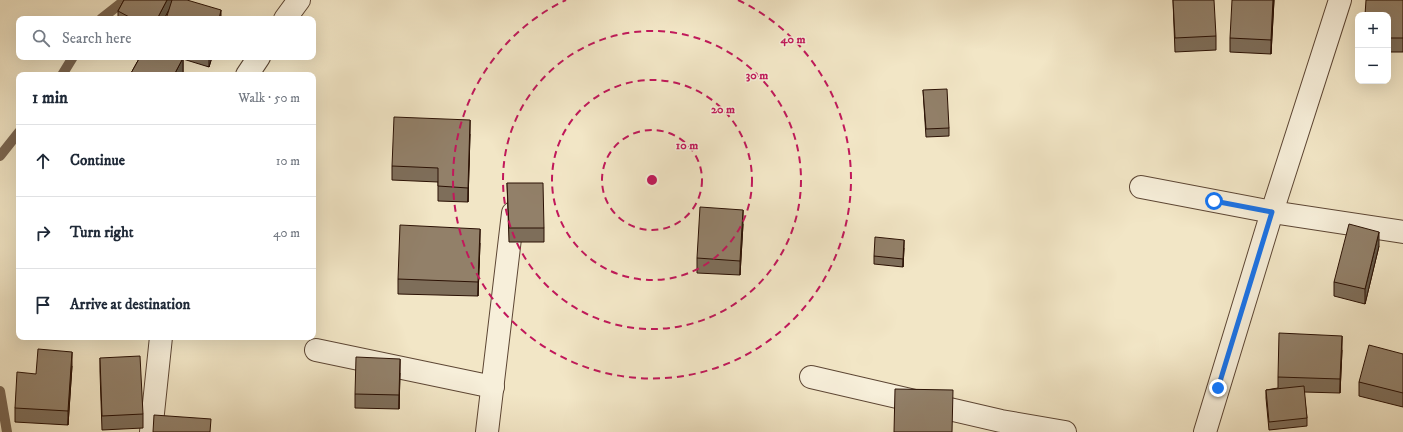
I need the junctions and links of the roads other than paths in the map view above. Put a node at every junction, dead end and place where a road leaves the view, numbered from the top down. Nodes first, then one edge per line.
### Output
1 (299, 0) edge
2 (1340, 0) edge
3 (287, 16) edge
4 (257, 60) edge
5 (249, 72) edge
6 (1141, 187) dead end
7 (514, 211) edge
8 (1272, 212) junction
9 (1403, 232) edge
10 (161, 340) edge
11 (316, 350) dead end
12 (811, 377) dead end
13 (493, 387) junction
14 (151, 432) edge
15 (487, 432) edge
16 (1065, 432) edge
17 (1205, 432) edge

1 - 3 street
2 - 8 street
4 - 5 street
6 - 8 street
7 - 13 street
8 - 9 street
8 - 17 street
10 - 14 street
11 - 13 street
12 - 16 street
13 - 15 street

